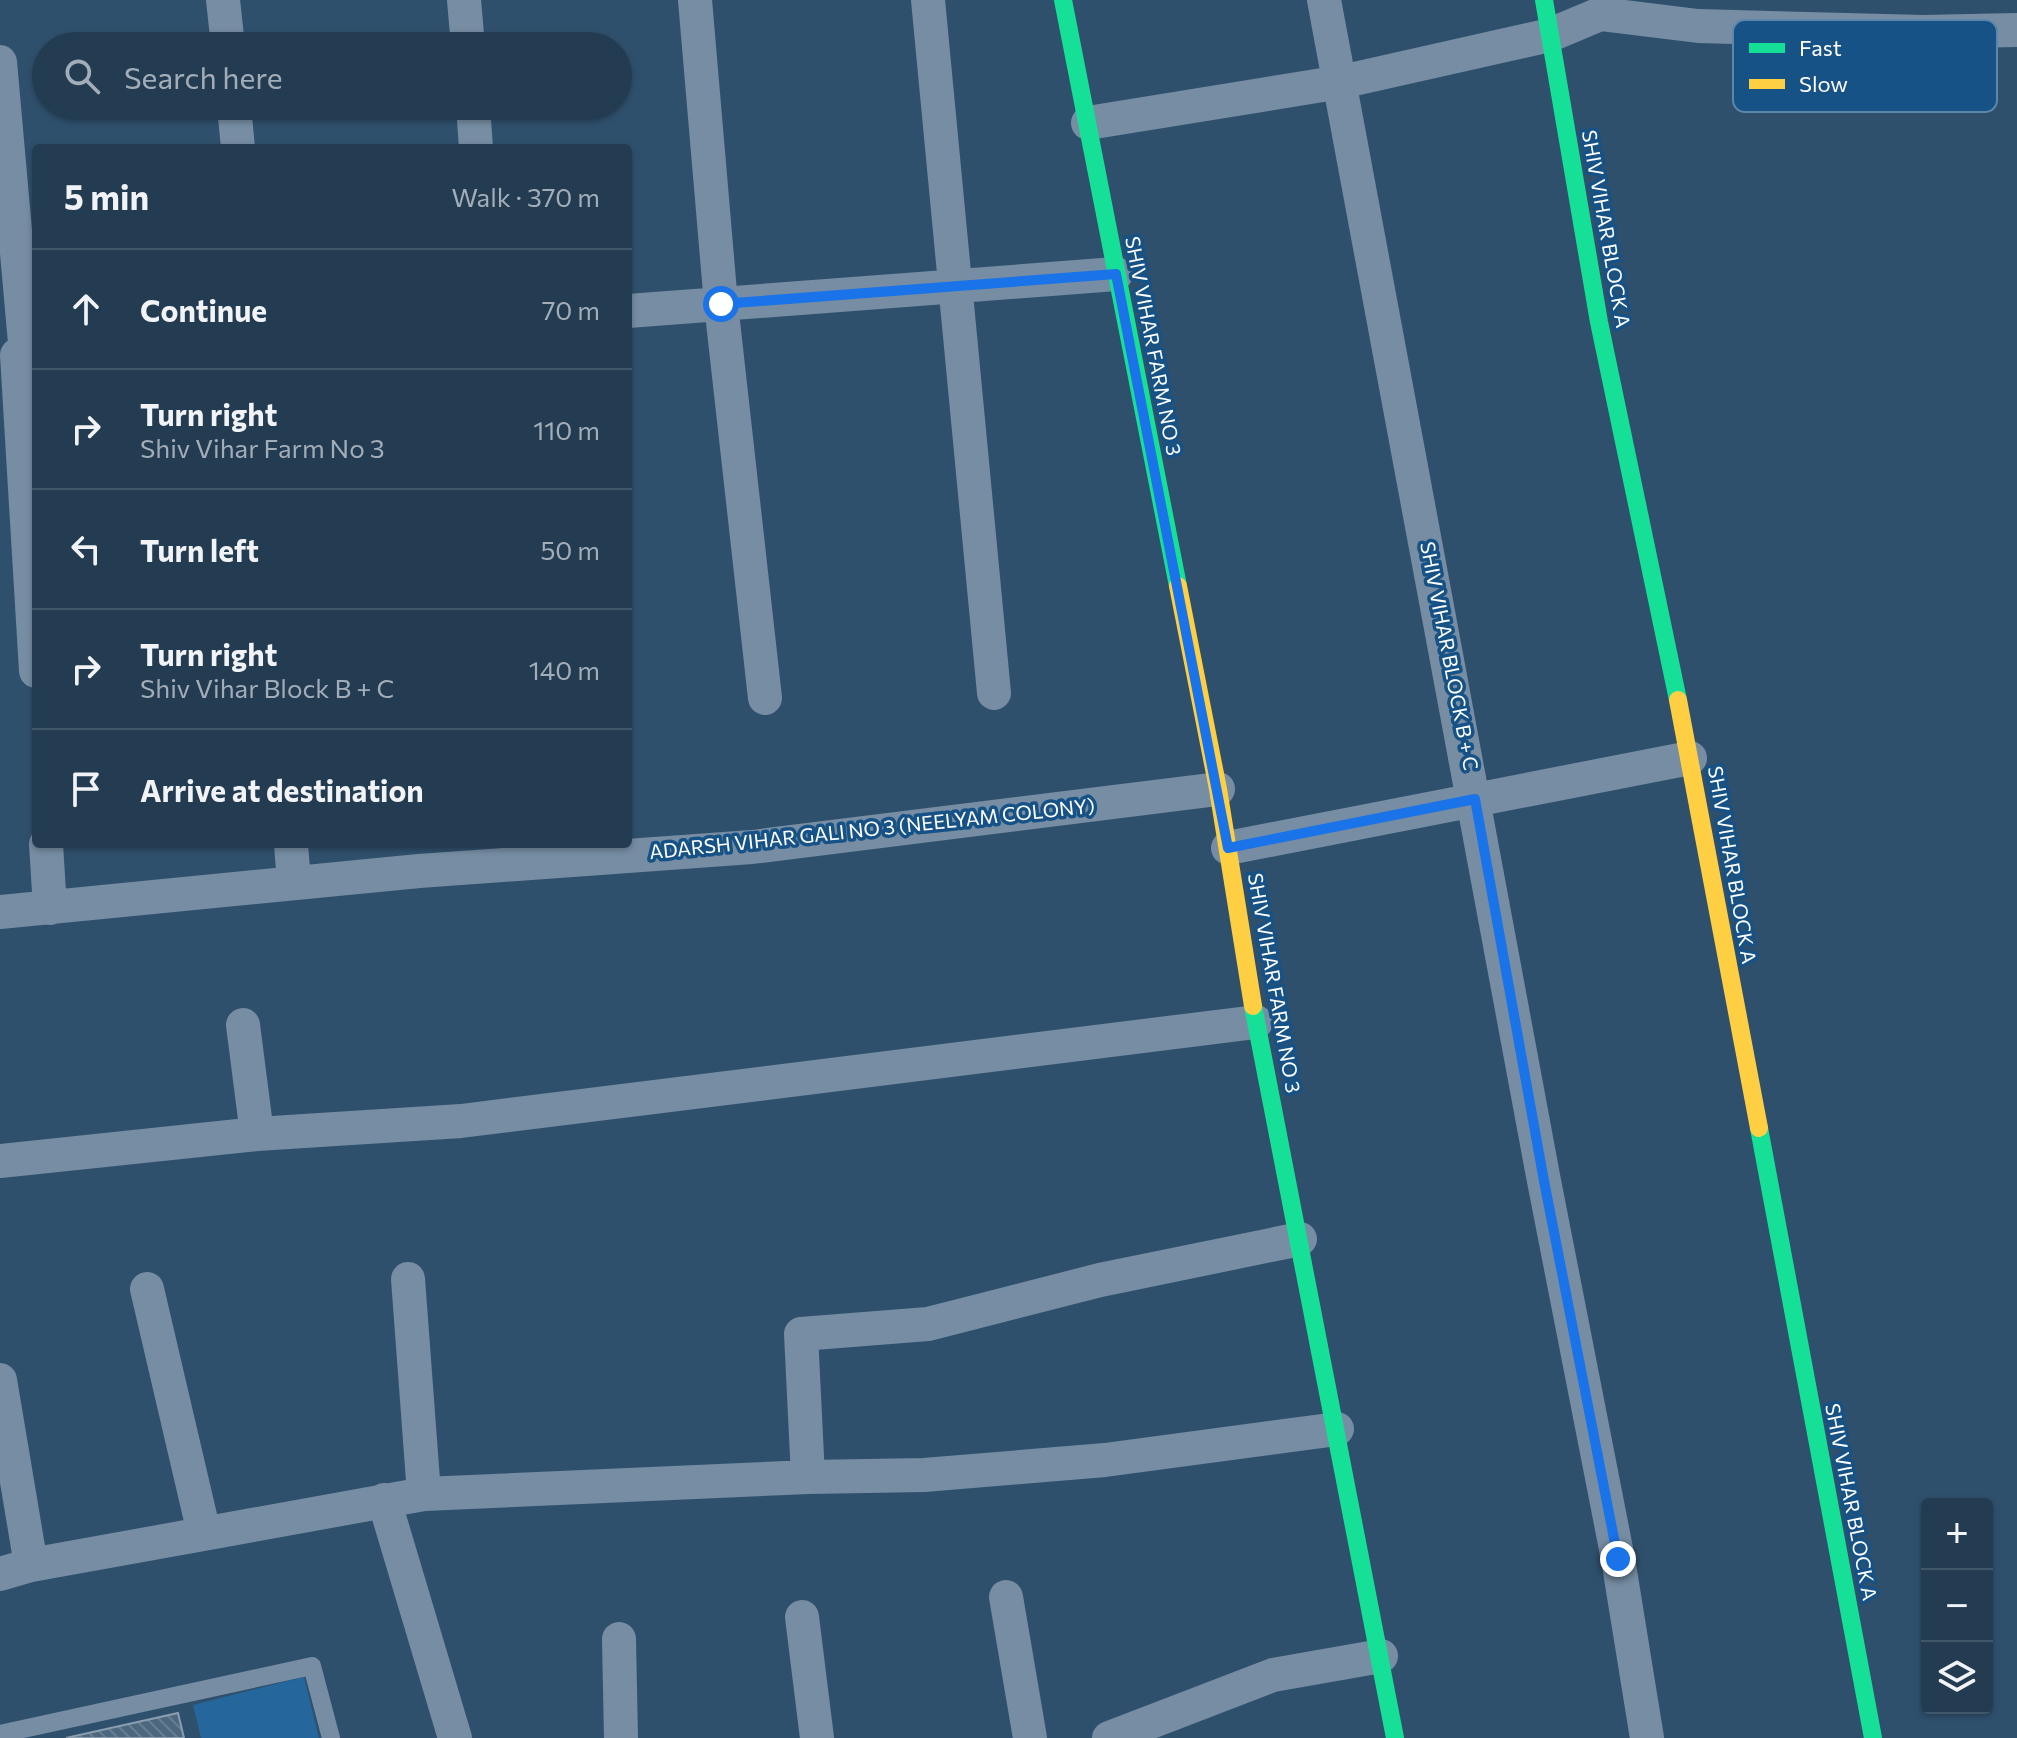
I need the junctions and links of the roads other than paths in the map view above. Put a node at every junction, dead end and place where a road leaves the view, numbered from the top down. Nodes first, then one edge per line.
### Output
1 (223, 0) edge
2 (464, 0) edge
3 (695, 0) edge
4 (928, 0) edge
5 (1063, 0) edge
6 (1324, 0) edge
7 (1544, 0) edge
8 (1733, 27) edge
9 (1997, 30) edge
10 (2017, 30) edge
11 (226, 32) edge
12 (467, 32) edge
13 (1550, 35) junction
14 (0, 62) edge
15 (1341, 82) junction
16 (235, 120) edge
17 (474, 120) edge
18 (1088, 123) junction
19 (238, 144) edge
20 (476, 144) edge
21 (1116, 274) junction
22 (956, 287) junction
23 (721, 304) junction
24 (632, 311) edge
25 (20, 355) edge
26 (32, 592) edge
27 (994, 693) dead end
28 (765, 698) dead end
29 (1690, 758) junction
30 (1218, 789) junction
31 (1475, 799) junction
32 (46, 848) edge
33 (291, 848) edge
34 (1228, 848) junction
35 (294, 883) junction
36 (50, 908) junction
37 (0, 912) edge
38 (1256, 1022) junction
39 (243, 1025) dead end
40 (257, 1134) junction
41 (0, 1161) edge
42 (1300, 1239) junction
43 (408, 1279) dead end
44 (147, 1289) dead end
45 (0, 1380) edge
46 (1337, 1429) junction
47 (808, 1477) junction
48 (424, 1494) junction
49 (384, 1500) junction
50 (204, 1533) junction
51 (15, 1570) edge
52 (1006, 1597) dead end
53 (802, 1617) dead end
54 (619, 1639) dead end
55 (1381, 1656) junction
56 (0, 1734) edge
57 (331, 1738) edge
58 (455, 1738) edge
59 (621, 1738) edge
60 (817, 1738) edge
61 (1030, 1738) edge
62 (1109, 1738) edge
63 (1395, 1738) edge
64 (1647, 1738) edge
65 (1873, 1738) edge

1 - 11 street
2 - 12 street
3 - 23 street
4 - 22 street
5 - 18 street, SHIV VIHAR FARM NO 3
6 - 15 street, SHIV VIHAR BLOCK B + C
7 - 13 street, SHIV VIHAR BLOCK A
8 - 13 street
9 - 10 street
13 - 15 street
13 - 29 street, SHIV VIHAR BLOCK A
14 - 25 street
15 - 18 street
15 - 31 street, SHIV VIHAR BLOCK B + C
16 - 19 street
17 - 20 street
18 - 21 street, SHIV VIHAR FARM NO 3
21 - 22 street
21 - 30 street, SHIV VIHAR FARM NO 3
22 - 23 street
22 - 27 street
23 - 24 street
23 - 28 street
25 - 26 street
29 - 31 street
29 - 65 street, SHIV VIHAR BLOCK A
30 - 34 street, SHIV VIHAR FARM NO 3
30 - 35 street, ADARSH VIHAR GALI NO 3 (NEELYAM COLONY)
31 - 34 street
31 - 64 street, SHIV VIHAR BLOCK B + C
32 - 36 street
33 - 35 street
34 - 38 street, SHIV VIHAR FARM NO 3
35 - 36 street, ADARSH VIHAR GALI NO 3 (NEELYAM COLONY)
36 - 37 street, ADARSH VIHAR GALI NO 3 (NEELYAM COLONY)
38 - 40 street
38 - 42 street, SHIV VIHAR FARM NO 3
39 - 40 street
40 - 41 street
42 - 46 street, SHIV VIHAR FARM NO 3
42 - 47 street
43 - 48 street
44 - 50 street
45 - 51 street
46 - 47 street
46 - 55 street, SHIV VIHAR FARM NO 3
47 - 48 street
48 - 49 street
49 - 50 street
49 - 58 street
50 - 51 street
52 - 61 street
53 - 60 street
54 - 59 street
55 - 62 street
55 - 63 street, SHIV VIHAR FARM NO 3
56 - 57 lane

